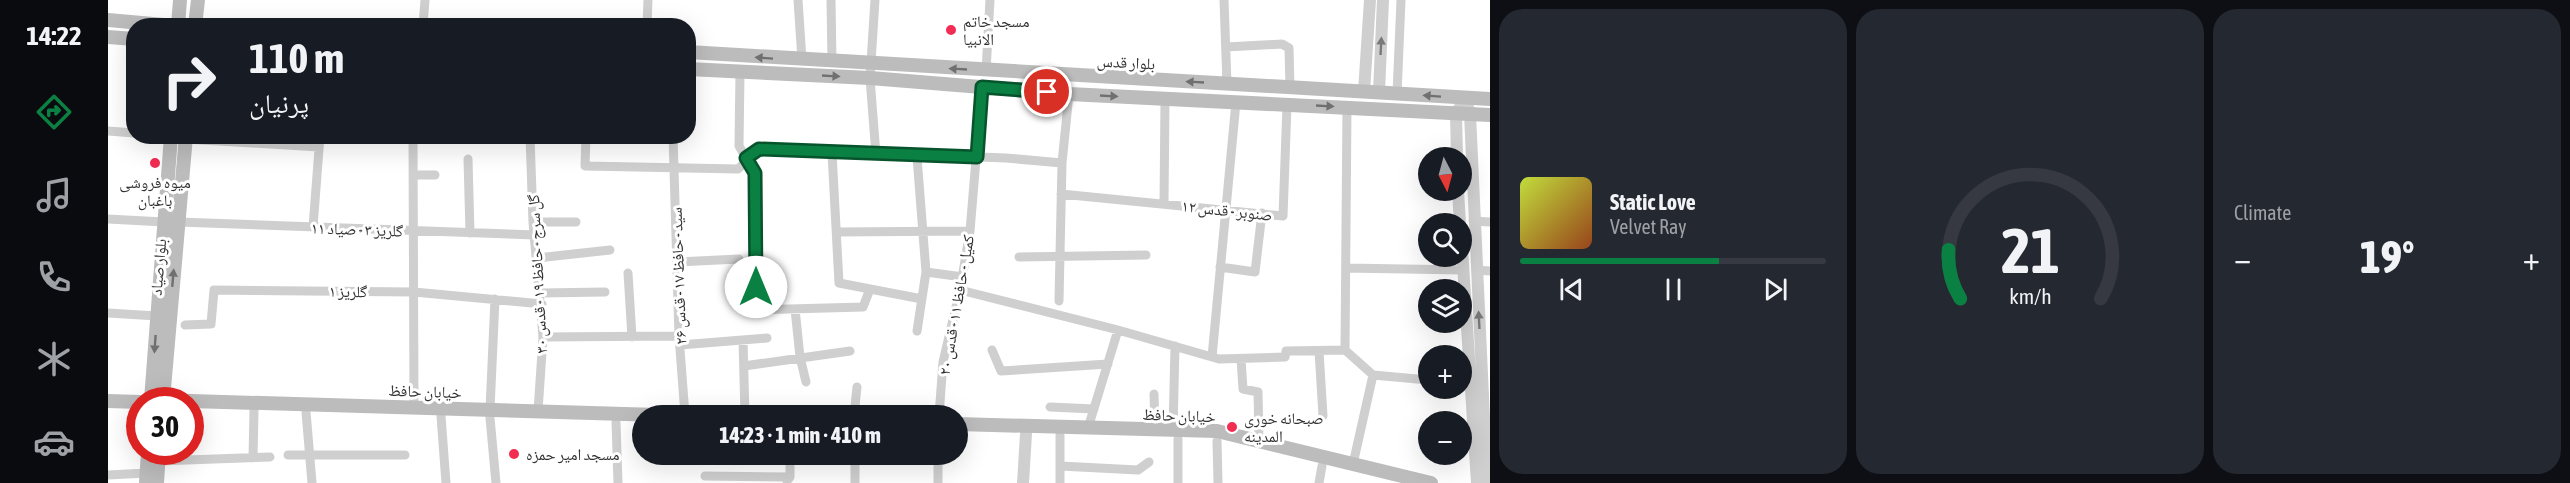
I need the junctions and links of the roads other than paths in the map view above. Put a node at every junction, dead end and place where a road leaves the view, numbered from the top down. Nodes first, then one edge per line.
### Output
1 (180, 0) edge
2 (198, 0) edge
3 (425, 0) edge
4 (648, 0) edge
5 (798, 0) edge
6 (831, 0) edge
7 (875, 0) edge
8 (990, 0) edge
9 (1224, 0) edge
10 (1370, 0) edge
11 (1383, 0) edge
12 (1401, 0) edge
13 (177, 18) edge
14 (196, 18) edge
15 (424, 18) edge
16 (647, 18) edge
17 (108, 20) edge
18 (126, 22) edge
19 (108, 37) edge
20 (126, 38) edge
21 (1226, 47) junction
22 (696, 53) edge
23 (802, 60) junction
24 (832, 62) junction
25 (696, 69) edge
26 (871, 71) junction
27 (986, 71) junction
28 (740, 72) junction
29 (1227, 84) junction
30 (982, 87) junction
31 (1290, 88) junction
32 (1364, 92) junction
33 (1378, 92) junction
34 (1069, 94) junction
35 (1397, 94) junction
36 (1466, 98) junction
37 (1165, 99) junction
38 (1490, 99) edge
39 (1236, 102) junction
40 (1287, 105) junction
41 (1347, 108) junction
42 (1463, 113) junction
43 (1490, 115) edge
44 (108, 131) edge
45 (126, 132) edge
46 (171, 144) edge
47 (185, 144) edge
48 (275, 144) edge
49 (319, 144) edge
50 (413, 144) edge
51 (530, 144) edge
52 (586, 144) edge
53 (674, 144) edge
54 (319, 147) junction
55 (1458, 147) edge
56 (832, 153) junction
57 (876, 155) junction
58 (917, 157) junction
59 (977, 157) junction
60 (746, 158) junction
61 (468, 159) dead end
62 (1062, 163) junction
63 (675, 166) junction
64 (413, 175) junction
65 (435, 175) dead end
66 (1061, 194) junction
67 (1164, 204) junction
68 (1226, 210) junction
69 (1262, 213) junction
70 (108, 219) edge
71 (1473, 221) junction
72 (171, 222) junction
73 (533, 222) junction
74 (576, 222) dead end
75 (1490, 222) edge
76 (314, 227) junction
77 (414, 231) junction
78 (923, 231) junction
79 (970, 231) junction
80 (837, 232) junction
81 (470, 233) junction
82 (535, 235) junction
83 (610, 250) dead end
84 (1146, 255) dead end
85 (1020, 257) dead end
86 (537, 258) junction
87 (1058, 258) junction
88 (738, 259) dead end
89 (676, 262) junction
90 (1220, 267) junction
91 (1469, 267) edge
92 (1346, 268) junction
93 (1470, 270) junction
94 (1490, 271) edge
95 (927, 272) junction
96 (628, 273) dead end
97 (963, 277) junction
98 (870, 289) junction
99 (960, 290) junction
100 (414, 292) junction
101 (605, 292) dead end
102 (541, 293) junction
103 (495, 299) junction
104 (922, 299) junction
105 (1059, 301) dead end
106 (542, 304) junction
107 (795, 309) junction
108 (108, 313) edge
109 (157, 316) junction
110 (185, 324) dead end
111 (1118, 330) junction
112 (917, 331) dead end
113 (632, 337) junction
114 (543, 338) junction
115 (767, 338) dead end
116 (743, 340) junction
117 (679, 341) junction
118 (1467, 345) edge
119 (1175, 346) junction
120 (992, 350) dead end
121 (1345, 350) junction
122 (850, 351) dead end
123 (1319, 351) junction
124 (800, 357) junction
125 (1212, 357) junction
126 (1485, 357) edge
127 (1241, 358) junction
128 (1107, 364) junction
129 (744, 366) junction
130 (1373, 375) junction
131 (1418, 379) edge
132 (806, 382) dead end
133 (159, 387) edge
134 (160, 387) edge
135 (856, 387) dead end
136 (1154, 394) dead end
137 (1468, 399) edge
138 (108, 401) edge
139 (204, 401) edge
140 (126, 402) edge
141 (684, 405) edge
142 (745, 405) edge
143 (855, 405) edge
144 (940, 405) edge
145 (414, 407) junction
146 (1050, 407) dead end
147 (204, 408) edge
148 (1094, 409) junction
149 (254, 410) junction
150 (538, 411) junction
151 (306, 412) junction
152 (490, 414) junction
153 (632, 414) edge
154 (441, 416) junction
155 (1323, 416) dead end
156 (616, 422) junction
157 (632, 422) edge
158 (968, 424) edge
159 (1088, 428) junction
160 (1155, 430) junction
161 (968, 432) edge
162 (1026, 434) junction
163 (1060, 435) junction
164 (1176, 435) junction
165 (1218, 441) junction
166 (1258, 441) junction
167 (288, 455) dead end
168 (405, 455) dead end
169 (204, 456) edge
170 (311, 456) junction
171 (270, 457) dead end
172 (254, 458) junction
173 (1488, 459) edge
174 (1149, 462) dead end
175 (1353, 464) junction
176 (156, 465) edge
177 (789, 465) edge
178 (855, 465) edge
179 (938, 465) edge
180 (1060, 466) junction
181 (1322, 466) junction
182 (108, 475) edge
183 (705, 476) dead end
184 (146, 478) edge
185 (788, 480) edge
186 (157, 483) edge
187 (312, 483) edge
188 (446, 483) edge
189 (496, 483) edge
190 (618, 483) edge
191 (855, 483) edge
192 (938, 483) edge
193 (1023, 483) edge
194 (1060, 483) edge
195 (1178, 483) edge
196 (1218, 483) edge
197 (1319, 483) edge
198 (1393, 483) edge
199 (1431, 483) edge
200 (1477, 483) edge
201 (1487, 483) edge

1 - 13 main road
2 - 14 main road
3 - 15 street
4 - 16 street
5 - 23 street
6 - 24 street
7 - 26 street
8 - 27 street
9 - 21 street
10 - 32 street
33 -> 11 street
12 - 35 street
17 - 18 main road
19 - 20 main road
21 - 29 street
21 - 31 street
23 -> 22 main road, بلوار قدس
23 - 24 main road, بلوار قدس
24 - 26 main road, بلوار قدس
25 - 28 main road, بلوار قدس
27 -> 26 main road, بلوار قدس
28 -> 26 main road, بلوار قدس
26 - 30 main road, بلوار قدس
26 - 57 street
29 -> 27 main road, بلوار قدس
28 - 60 street
29 - 31 main road, بلوار قدس
30 - 34 main road, بلوار قدس
30 - 59 street, کمیل - حافظ ۱۱ - قدس ۲۰
31 - 32 main road, بلوار قدس
32 - 33 main road, بلوار قدس
33 - 35 main road, بلوار قدس
34 -> 37 main road, بلوار قدس
34 - 62 street
36 -> 35 main road, بلوار قدس
36 - 38 main road, بلوار قدس
36 - 42 street
37 - 39 main road, بلوار قدس
37 - 67 street
39 - 40 main road, بلوار قدس
39 - 68 street
40 -> 41 main road, بلوار قدس
40 - 69 street, صنوبر - قدس ۱۲
41 - 42 main road, بلوار قدس
41 - 92 street
42 - 43 main road, بلوار قدس
42 - 55 street
42 - 71 street
44 - 45 street
46 - 72 main road, بلوار صیاد
47 - 72 main road, بلوار صیاد
48 - 54 street
49 - 54 street
50 - 64 street
51 - 73 street, گل سرج - حافظ ۱۹ - قدس ۳۰
52 - 63 street
53 - 63 street, سید - حافظ ۱۷ - قدس ۲۶
54 - 76 street
56 - 57 street
56 - 60 street
56 - 80 street
57 - 58 street
58 - 59 street
58 - 78 street
59 - 62 street
59 - 79 street, کمیل - حافظ ۱۱ - قدس ۲۰
60 - 63 street
60 - 107 street
61 - 81 street
62 - 66 street
63 - 89 street, سید - حافظ ۱۷ - قدس ۲۶
64 - 65 street
64 - 77 street
66 - 67 street, صنوبر - قدس ۱۲
66 - 87 street
67 - 68 street, صنوبر - قدس ۱۲
68 - 69 street, صنوبر - قدس ۱۲
68 - 90 street
69 - 90 street
70 - 72 street, گلریز ۳ - صیاد ۱۱
71 - 75 street
71 - 93 street
72 - 76 street, گلریز ۳ - صیاد ۱۱
72 - 109 main road, بلوار صیاد
134 -> 72 main road, بلوار صیاد
73 - 74 street
73 - 82 street, گل سرج - حافظ ۱۹ - قدس ۳۰
76 - 77 street, گلریز ۳ - صیاد ۱۱
77 - 81 street, گلریز ۳ - صیاد ۱۱
77 - 100 street
78 - 79 street
78 - 80 street
78 - 95 street
79 - 97 street, کمیل - حافظ ۱۱ - قدس ۲۰
80 - 98 street
81 - 82 street, گلریز ۳ - صیاد ۱۱
82 - 86 street, گل سرج - حافظ ۱۹ - قدس ۳۰
83 - 86 street
84 - 87 street
85 - 87 street
86 - 102 street, گل سرج - حافظ ۱۹ - قدس ۳۰
87 - 105 street
88 - 89 street
89 - 117 street, سید - حافظ ۱۷ - قدس ۲۶
90 - 125 street
91 - 93 street
92 - 93 street
92 - 121 street
93 - 94 street
93 - 118 street
126 -> 93 street
95 - 97 street
95 - 104 street
96 - 113 street
97 - 99 street, کمیل - حافظ ۱۱ - قدس ۲۰
98 - 104 street
98 - 107 street
99 - 111 street
99 - 144 street, کمیل - حافظ ۱۱ - قدس ۲۰
100 - 103 street, گلریز ۱
100 - 110 street, گلریز ۱
100 - 145 street
101 - 102 street
102 - 106 street, گل سرج - حافظ ۱۹ - قدس ۳۰
103 - 106 street, گلریز ۱
103 - 152 street
104 - 112 street
106 - 114 street, گل سرج - حافظ ۱۹ - قدس ۳۰
107 - 124 street
108 - 109 street
109 -> 133 main road, بلوار صیاد
111 - 119 street
111 - 128 street
113 - 114 street
113 - 117 street
114 - 150 street, گل سرج - حافظ ۱۹ - قدس ۳۰
115 - 116 street
116 - 117 street
116 - 129 street
117 - 141 street, سید - حافظ ۱۷ - قدس ۲۶
119 - 125 street
119 - 164 street
120 - 128 street
121 - 123 street
121 - 130 street
122 - 124 street
123 - 127 street
123 - 155 street
124 - 129 street
124 - 132 street
125 - 127 street
126 - 173 street
127 - 166 street
128 - 148 street
129 - 142 street
130 - 131 street
130 - 175 street
135 - 143 street
136 - 160 street
137 - 200 street
138 - 140 main road
139 - 145 main road, خیابان حافظ
145 - 152 main road, خیابان حافظ
146 - 148 street
147 - 149 main road, خیابان حافظ
148 - 159 street
149 - 151 main road, خیابان حافظ
149 - 172 street
150 - 152 main road, خیابان حافظ
150 - 153 main road, خیابان حافظ
151 - 154 main road, خیابان حافظ
151 - 170 street
152 - 154 main road, خیابان حافظ
152 - 156 main road, خیابان حافظ
152 - 189 street
154 - 188 street
156 - 157 main road, خیابان حافظ
156 - 190 street
158 - 159 main road, خیابان حافظ
159 - 160 main road, خیابان حافظ
160 - 164 main road, خیابان حافظ
161 - 162 main road, خیابان حافظ
162 - 163 main road, خیابان حافظ
162 - 193 street
163 - 164 main road, خیابان حافظ
163 - 180 street
164 - 165 main road, خیابان حافظ
164 - 166 main road, خیابان حافظ
164 - 195 street
165 - 181 main road, خیابان حافظ
165 - 196 street
166 - 175 main road, خیابان حافظ
167 - 170 street
168 - 170 street
169 - 172 street
170 - 187 street
171 - 172 street
173 - 201 street
174 - 180 street
175 - 199 main road, خیابان حافظ
176 - 186 main road
177 - 185 street
178 - 191 street
179 - 192 street
180 - 194 street
181 - 197 street
181 - 198 main road, خیابان حافظ
182 - 184 street
183 - 185 street

